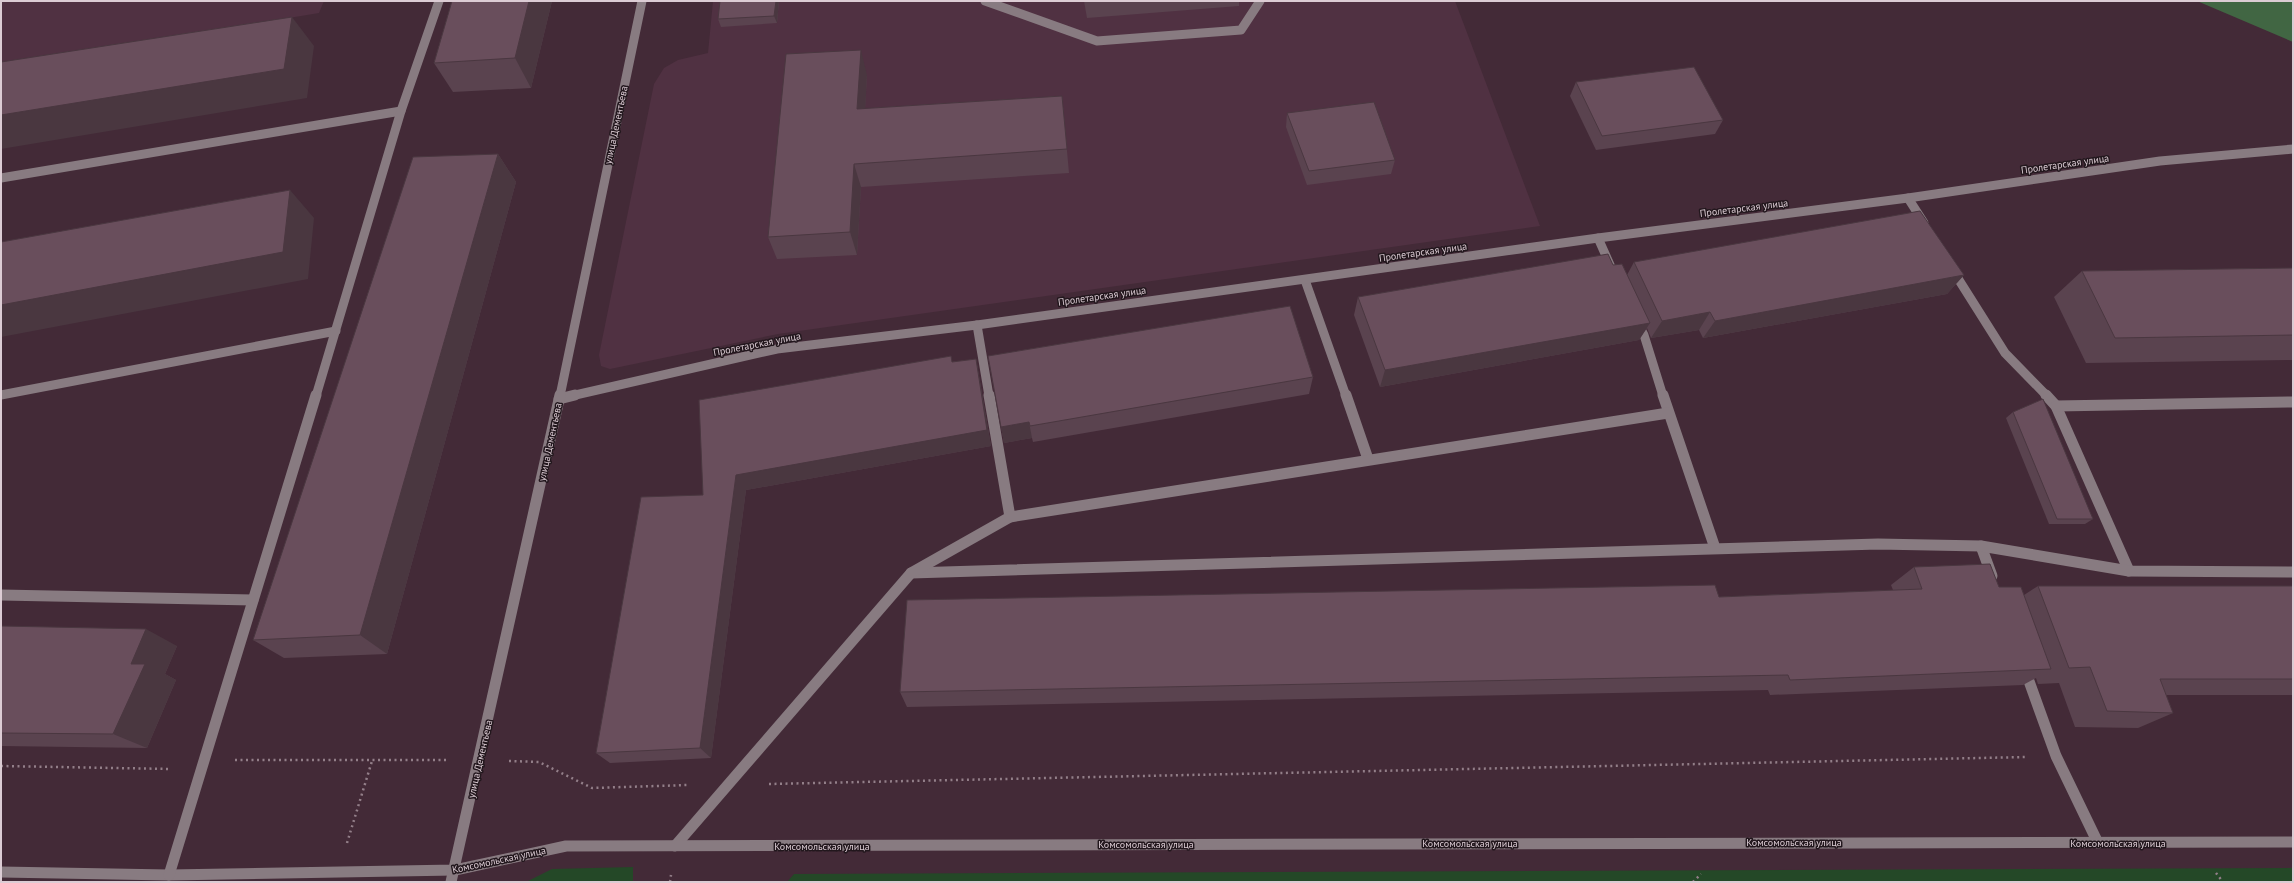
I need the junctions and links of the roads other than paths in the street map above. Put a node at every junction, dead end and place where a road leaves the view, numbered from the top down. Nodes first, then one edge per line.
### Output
1 (440, 1) edge
2 (642, 1) edge
3 (985, 1) edge
4 (1260, 1) edge
5 (401, 111) junction
6 (2293, 149) edge
7 (1, 178) edge
8 (1908, 198) junction
9 (1929, 231) edge
10 (1598, 238) junction
11 (1946, 258) edge
12 (1614, 273) edge
13 (1305, 280) junction
14 (1634, 314) edge
15 (978, 325) junction
16 (336, 331) junction
17 (1, 395) edge
18 (559, 399) junction
19 (2293, 402) edge
20 (2056, 406) junction
21 (1668, 413) junction
22 (1368, 459) junction
23 (1010, 517) junction
24 (1981, 546) junction
25 (1715, 548) junction
26 (2129, 571) junction
27 (2293, 572) edge
28 (911, 573) junction
29 (1994, 583) edge
30 (1, 595) edge
31 (254, 600) junction
32 (2021, 658) edge
33 (2293, 842) edge
34 (2098, 843) junction
35 (675, 846) junction
36 (1, 872) edge
37 (169, 875) junction
38 (453, 876) edge

1 - 5 street
2 - 18 street, улица Дементьева
3 - 4 street
5 - 7 street
5 - 16 street
6 - 8 street, Пролетарская улица
8 - 9 street
8 - 10 street, Пролетарская улица
10 - 12 street
10 - 13 street, Пролетарская улица
11 - 20 street
13 - 15 street, Пролетарская улица
13 - 22 street
14 - 21 street
15 - 18 street, Пролетарская улица
15 - 23 street
16 - 17 street
16 - 31 street
18 - 38 street, улица Дементьева
19 - 20 street
20 - 26 street
21 - 22 street
21 - 25 street
22 - 23 street
23 - 28 street
24 - 25 street
24 - 26 street
24 - 29 street
25 - 28 street
26 - 27 street
28 - 35 street
30 - 31 street
31 - 37 street
32 - 34 street
33 - 34 street, Комсомольская улица
34 - 35 street, Комсомольская улица
35 - 38 street, Комсомольская улица
36 - 37 street, Комсомольская улица
37 - 38 street, Комсомольская улица

